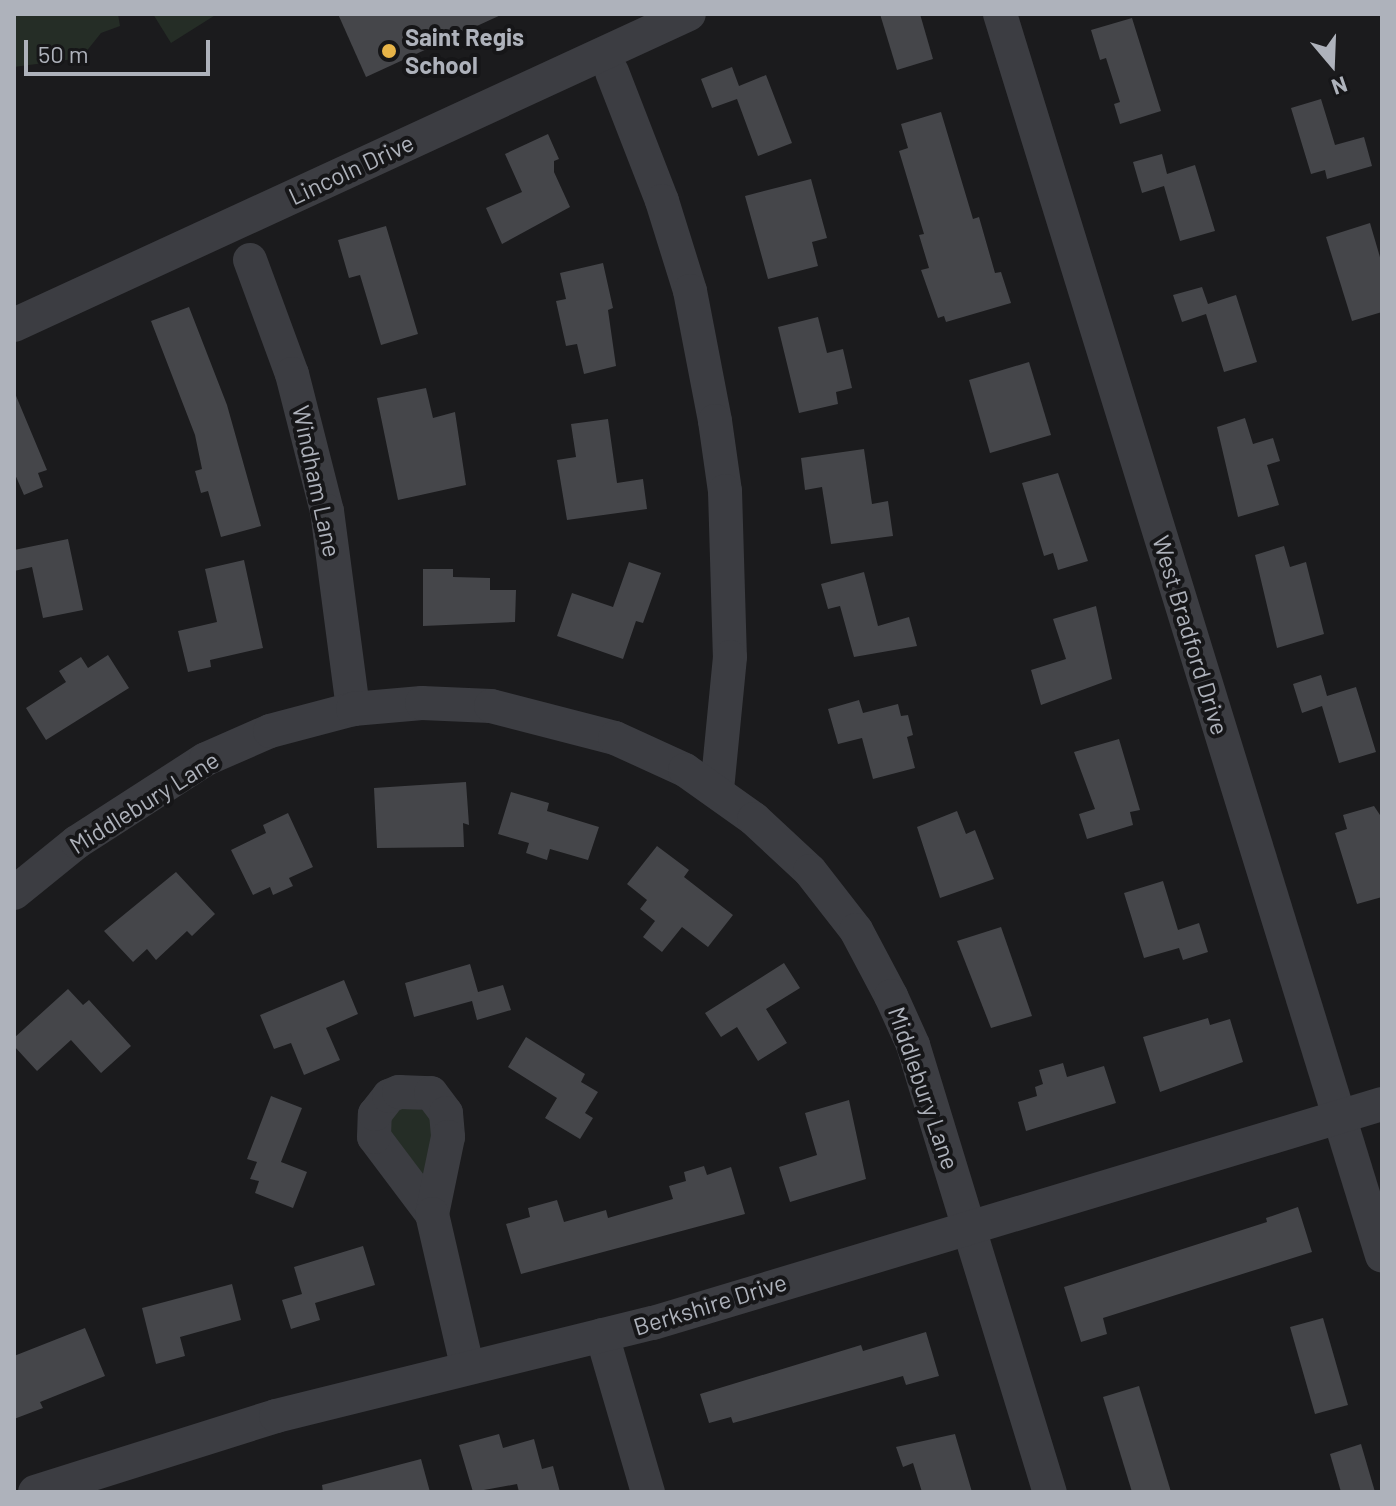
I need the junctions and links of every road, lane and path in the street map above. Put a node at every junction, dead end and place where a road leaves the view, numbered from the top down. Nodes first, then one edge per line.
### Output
1 (689, 14) edge
2 (1000, 14) edge
3 (612, 72) dead end
4 (250, 260) dead end
5 (14, 325) edge
6 (353, 709) junction
7 (717, 790) junction
8 (21, 878) edge
9 (1382, 1104) edge
10 (1340, 1117) junction
11 (432, 1214) dead end
12 (971, 1228) junction
13 (1382, 1256) edge
14 (602, 1335) junction
15 (467, 1366) junction
16 (35, 1492) edge
17 (648, 1492) edge
18 (1050, 1492) edge

1 - 5 street, Lincoln Drive
2 - 10 street, West Bradford Drive
3 - 7 street
4 - 6 street, Windham Lane
6 - 7 street, Middlebury Lane
6 - 8 street, Middlebury Lane
7 - 12 street, Middlebury Lane
9 - 10 street, Berkshire Drive
10 - 12 street, Berkshire Drive
10 - 13 street, West Bradford Drive
11 - 15 street
12 - 14 street, Berkshire Drive
12 - 18 street, Middlebury Lane
14 - 15 street, Berkshire Drive
14 - 17 street
15 - 16 street, Berkshire Drive

